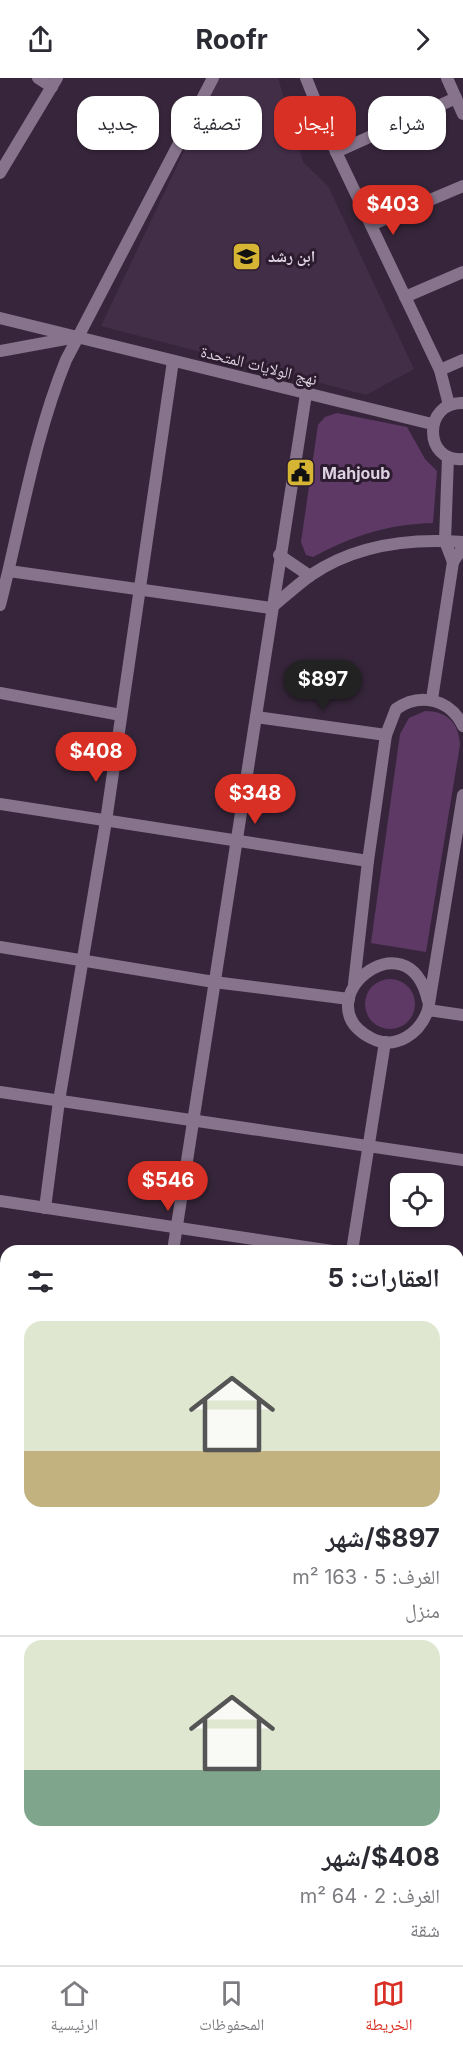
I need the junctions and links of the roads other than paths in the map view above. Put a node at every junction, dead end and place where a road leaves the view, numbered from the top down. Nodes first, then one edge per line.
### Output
1 (38, 78) edge
2 (213, 78) edge
3 (306, 78) edge
4 (447, 78) edge
5 (55, 82) edge
6 (456, 98) junction
7 (463, 114) edge
8 (336, 152) junction
9 (0, 173) edge
10 (463, 186) edge
11 (371, 225) junction
12 (463, 272) edge
13 (405, 297) junction
14 (0, 318) edge
15 (78, 337) junction
16 (0, 351) edge
17 (463, 360) edge
18 (173, 361) junction
19 (440, 370) junction
20 (306, 394) junction
21 (463, 403) edge
22 (445, 408) junction
23 (432, 424) junction
24 (448, 457) junction
25 (463, 459) edge
26 (445, 541) junction
27 (463, 542) edge
28 (463, 547) edge
29 (279, 555) junction
30 (453, 562) junction
31 (9, 571) junction
32 (310, 576) junction
33 (140, 590) junction
34 (0, 605) edge
35 (271, 608) junction
36 (0, 693) edge
37 (432, 699) junction
38 (121, 715) junction
39 (256, 717) junction
40 (463, 726) edge
41 (386, 735) junction
42 (463, 795) edge
43 (0, 804) edge
44 (106, 821) junction
45 (237, 842) junction
46 (368, 861) junction
47 (450, 871) junction
48 (463, 873) edge
49 (0, 947) edge
50 (82, 961) junction
51 (214, 982) junction
52 (354, 984) junction
53 (349, 999) junction
54 (428, 1005) junction
55 (463, 1015) edge
56 (385, 1042) junction
57 (0, 1092) edge
58 (59, 1101) junction
59 (192, 1120) junction
60 (369, 1145) junction
61 (463, 1160) edge
62 (0, 1201) edge
63 (45, 1208) junction
64 (176, 1229) junction
65 (174, 1245) edge
66 (289, 1245) edge
67 (353, 1245) edge

1 - 5 street
2 - 15 street
3 - 8 street
4 - 6 street
5 - 9 street
6 - 7 street
6 - 8 street
8 - 11 street
10 - 11 street
11 - 13 street
12 - 13 street
13 - 19 street
14 - 15 street, نهج الولايات المتحدة
15 - 16 street
15 - 18 street, نهج الولايات المتحدة
15 - 31 street
17 - 19 street
18 - 20 street, نهج الولايات المتحدة
18 - 33 street
19 - 22 street
20 - 23 street, نهج الولايات المتحدة
20 - 29 street
21 - 22 street
22 - 23 street
23 - 24 street
24 - 25 street
24 - 26 street
26 - 27 street
26 - 30 street
26 - 32 street
28 - 30 street
29 - 32 street
29 - 35 street
30 - 37 street
31 - 33 street
31 - 34 street
32 - 35 street
33 - 35 street
33 - 38 street
35 - 39 street
36 - 38 street
37 - 40 street
37 - 41 street
38 - 44 street
39 - 41 street
39 - 45 street
41 - 46 street
42 - 47 street
43 - 44 street
44 - 45 street
44 - 50 street
45 - 46 street
45 - 51 street
46 - 52 street
47 - 48 street
47 - 54 street
49 - 50 street
50 - 51 street
50 - 58 street
51 - 53 street
51 - 59 street
52 - 53 street
52 - 54 street
53 - 56 street
54 - 55 street
54 - 56 street
56 - 60 street
57 - 58 street
58 - 59 street
58 - 63 street
59 - 60 street
59 - 64 street
60 - 61 street
60 - 67 street
62 - 63 street
63 - 64 street
64 - 65 street
64 - 66 street

